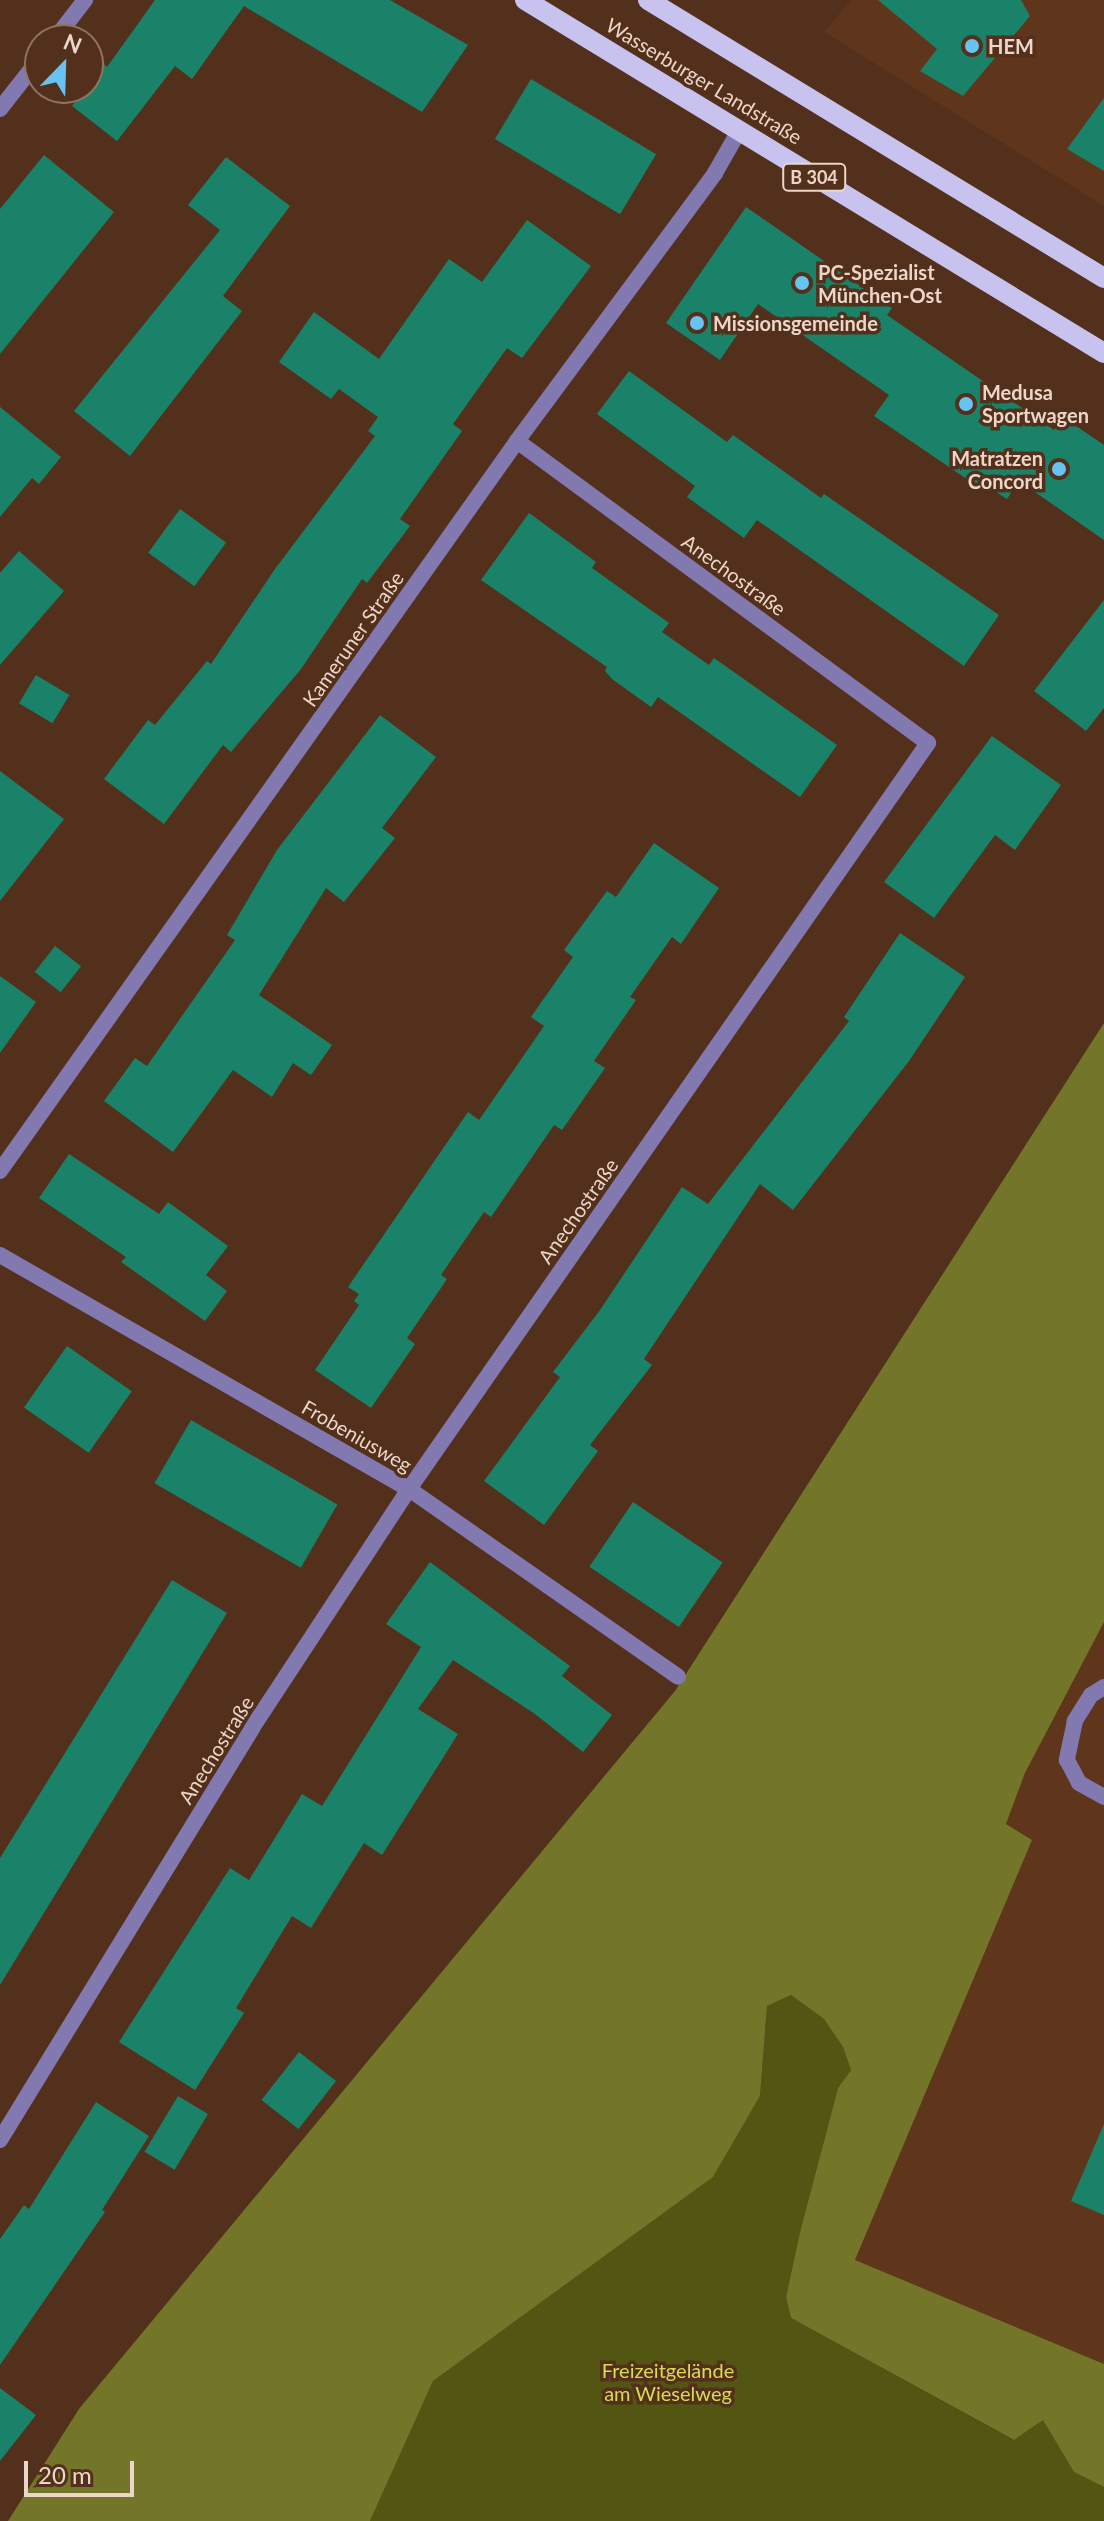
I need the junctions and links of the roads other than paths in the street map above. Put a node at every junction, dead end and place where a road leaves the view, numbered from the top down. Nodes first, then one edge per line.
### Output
1 (85, 0) edge
2 (525, 0) edge
3 (648, 0) edge
4 (66, 24) edge
5 (24, 78) edge
6 (0, 109) edge
7 (739, 131) junction
8 (1104, 278) edge
9 (1104, 353) edge
10 (517, 441) junction
11 (0, 1171) edge
12 (0, 1255) edge
13 (409, 1489) junction
14 (678, 1677) dead end
15 (1104, 1687) edge
16 (1104, 1797) edge
17 (0, 2140) edge

1 - 4 street
2 - 7 main road, Wasserburger Landstraße / B 304
3 - 8 main road, Wasserburger Landstraße
5 - 6 street
7 - 9 main road, Wasserburger Landstraße / B 304
7 - 10 street, Kameruner Straße
10 - 11 street, Kameruner Straße
10 - 13 street, Anechostraße
12 - 13 street, Frobeniusweg
13 - 14 street, Frobeniusweg
13 - 17 street, Anechostraße
15 - 16 street

